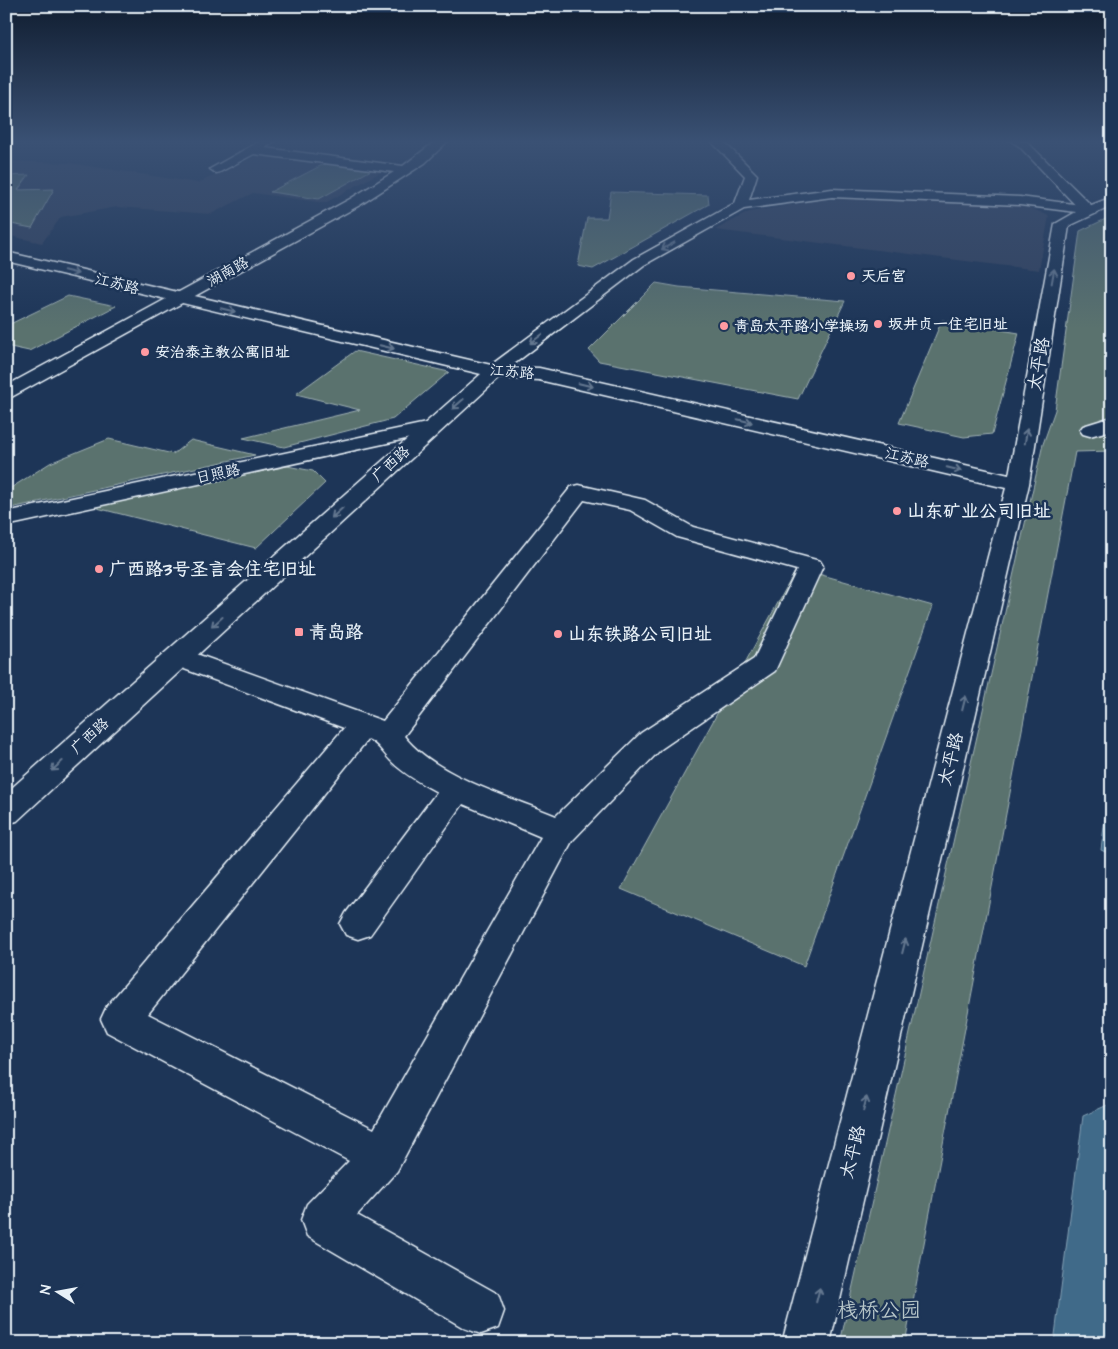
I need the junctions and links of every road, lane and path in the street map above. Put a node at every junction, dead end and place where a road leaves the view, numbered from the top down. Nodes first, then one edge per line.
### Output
1 (353, 203) edge
2 (757, 203) edge
3 (1028, 203) edge
4 (1081, 203) edge
5 (1107, 203) edge
6 (741, 205) joint
7 (1088, 210) junction
8 (6, 244) edge
9 (6, 256) edge
10 (196, 289) junction
11 (179, 299) junction
12 (416, 336) dead end
13 (500, 360) junction
14 (6, 394) edge
15 (1112, 423) edge
16 (431, 428) junction
17 (1090, 430) dead end
18 (1018, 484) junction
19 (6, 519) edge
20 (178, 657) junction
21 (376, 730) junction
22 (457, 788) junction
23 (6, 812) edge
24 (561, 832) junction
25 (358, 924) dead end
26 (382, 1156) junction
27 (481, 1311) dead end
28 (806, 1343) edge

1 - 10 main road, 湖南路
2 - 6 main road
3 - 7 main road
4 - 7 main road
5 - 7 main road, 太平路
6 -> 13 main road, 广西路
18 -> 7 main road, 太平路
8 - 10 main road, 江苏路
9 -> 11 main road, 江苏路
10 - 11 main road, 湖南路
10 - 12 main road, 江苏路
11 -> 13 main road, 江苏路
11 - 14 main road, 湖南路
13 -> 16 main road, 广西路
13 -> 18 main road, 江苏路
15 - 17 main road
16 - 19 main road, 日照路
16 -> 20 main road, 广西路
28 -> 18 main road, 太平路
20 - 21 main road
20 -> 23 main road, 广西路
21 - 22 main road
21 - 24 main road
21 - 26 main road
22 - 24 main road
22 - 25 main road
24 - 26 main road
26 - 27 main road

